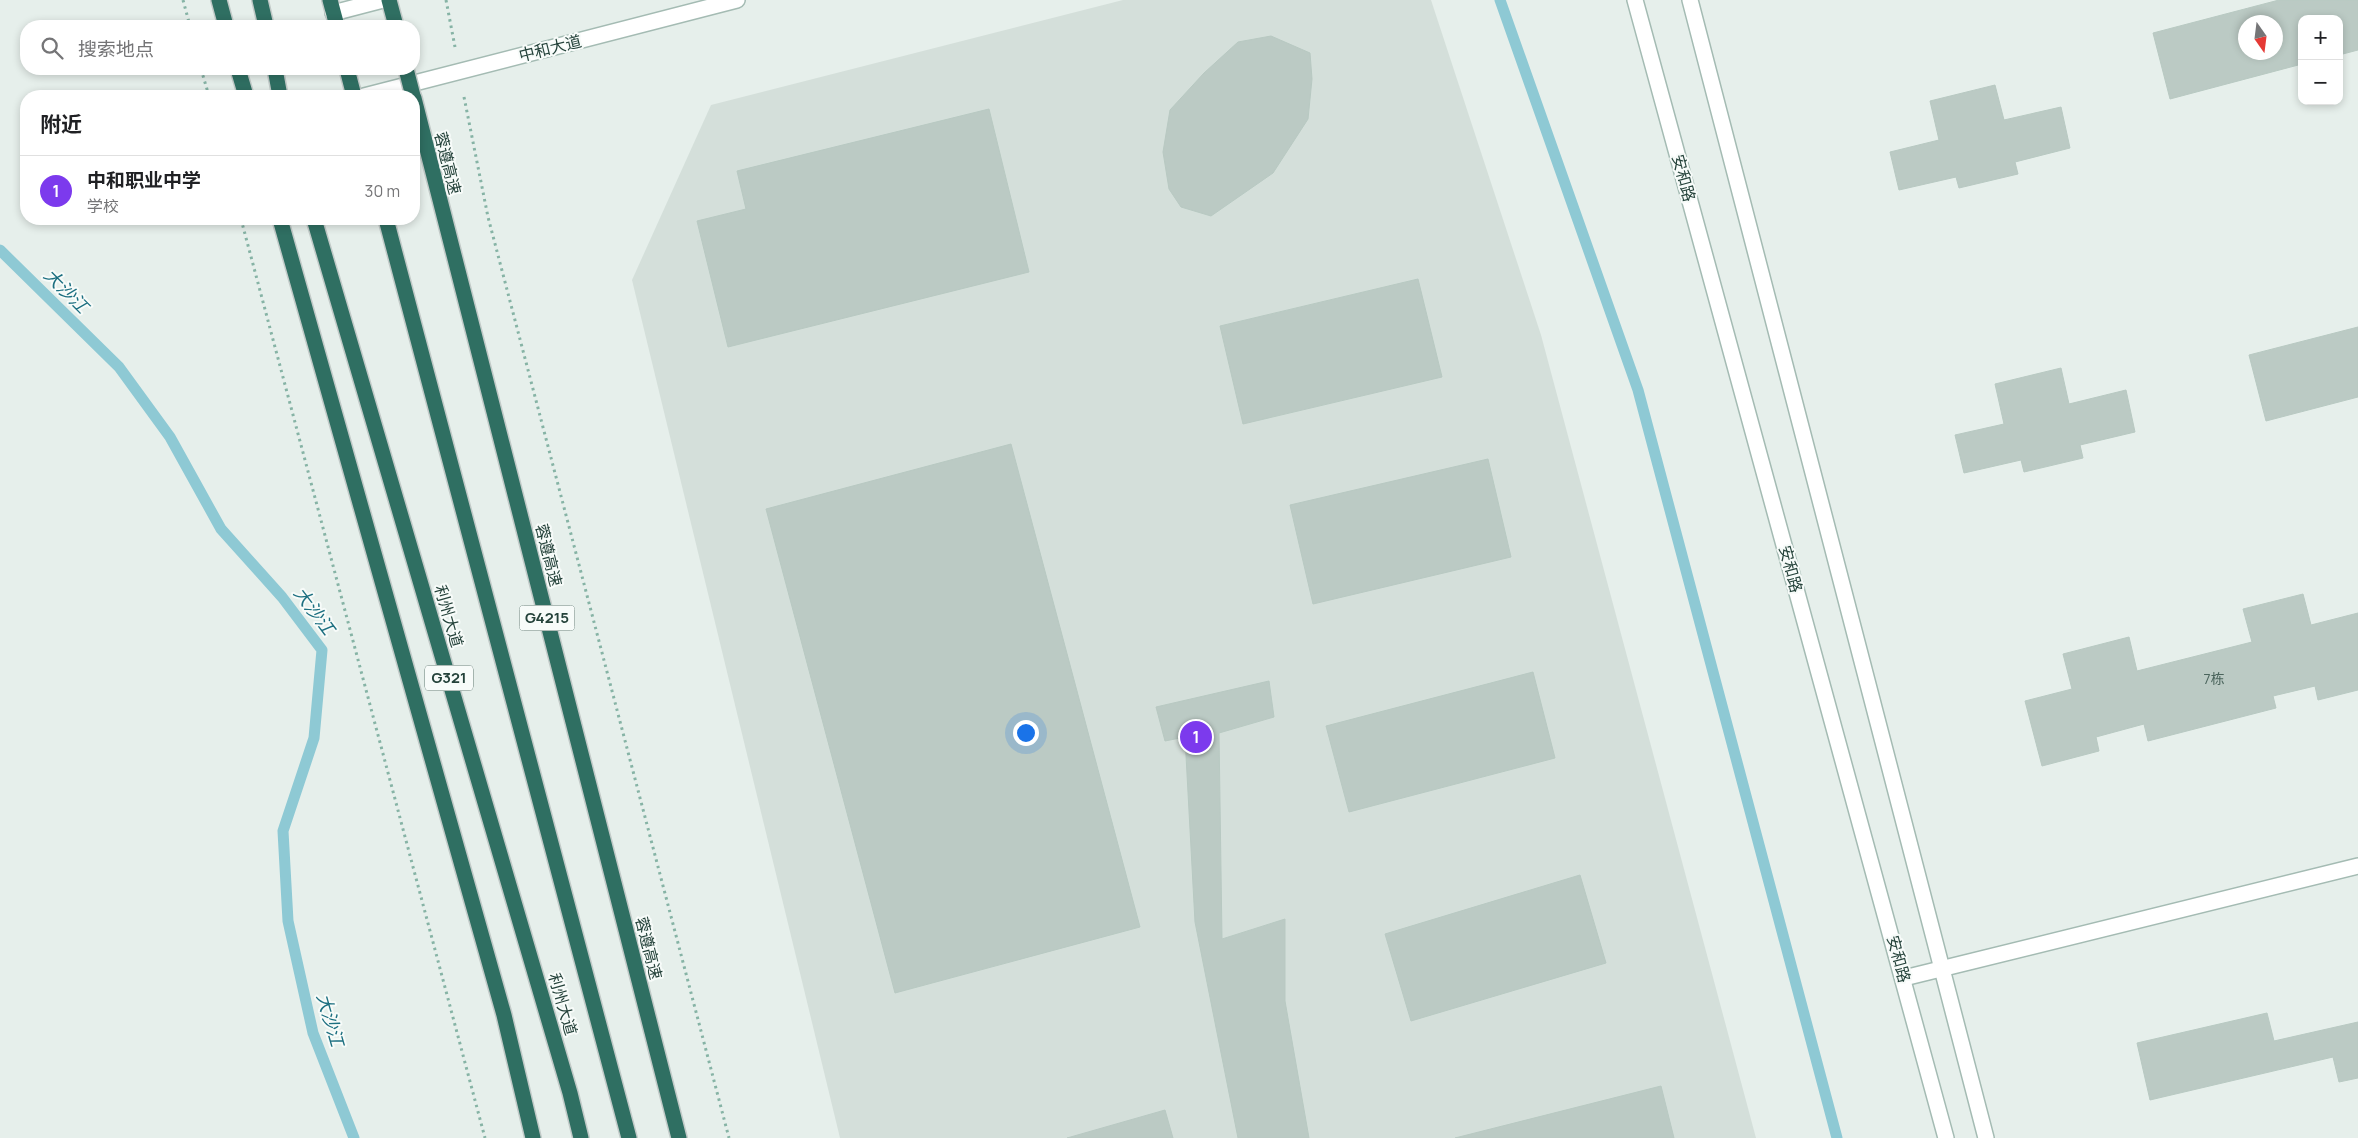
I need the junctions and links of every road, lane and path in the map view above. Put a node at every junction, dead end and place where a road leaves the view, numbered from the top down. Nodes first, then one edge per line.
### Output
1 (183, 0) edge
2 (219, 0) edge
3 (260, 0) edge
4 (382, 0) edge
5 (389, 0) edge
6 (446, 0) edge
7 (737, 0) edge
8 (1635, 0) edge
9 (1690, 0) edge
10 (333, 13) edge
11 (188, 20) edge
12 (224, 20) edge
13 (265, 20) edge
14 (394, 20) edge
15 (459, 72) junction
16 (204, 75) edge
17 (240, 75) edge
18 (276, 75) edge
19 (349, 75) edge
20 (408, 75) edge
21 (207, 90) edge
22 (244, 90) edge
23 (279, 90) edge
24 (352, 90) edge
25 (388, 90) edge
26 (412, 90) edge
27 (420, 121) edge
28 (243, 225) edge
29 (282, 225) edge
30 (316, 225) edge
31 (388, 225) edge
32 (2358, 866) edge
33 (1941, 969) junction
34 (1904, 978) junction
35 (486, 1138) edge
36 (533, 1138) edge
37 (581, 1138) edge
38 (629, 1138) edge
39 (679, 1138) edge
40 (729, 1138) edge
41 (1946, 1138) edge
42 (1986, 1138) edge

1 - 11 path
2 - 12 highway
3 - 13 highway
4 - 10 street
5 - 14 highway
6 - 15 path
7 - 15 street, 中和大道
8 - 34 street, 安和路
9 - 33 street
15 - 25 street, 中和大道
15 - 40 path
16 - 21 path
17 - 22 highway
18 - 23 highway
19 - 24 highway
20 - 26 highway, 蓉遵高速 / G4215, bridge
27 - 39 highway, 蓉遵高速 / G4215
28 - 35 path
29 - 36 highway
30 - 37 highway, 利州大道 / G321
31 - 38 highway, 利州大道
32 - 33 street
33 - 34 street
33 - 42 street
34 - 41 street, 安和路

